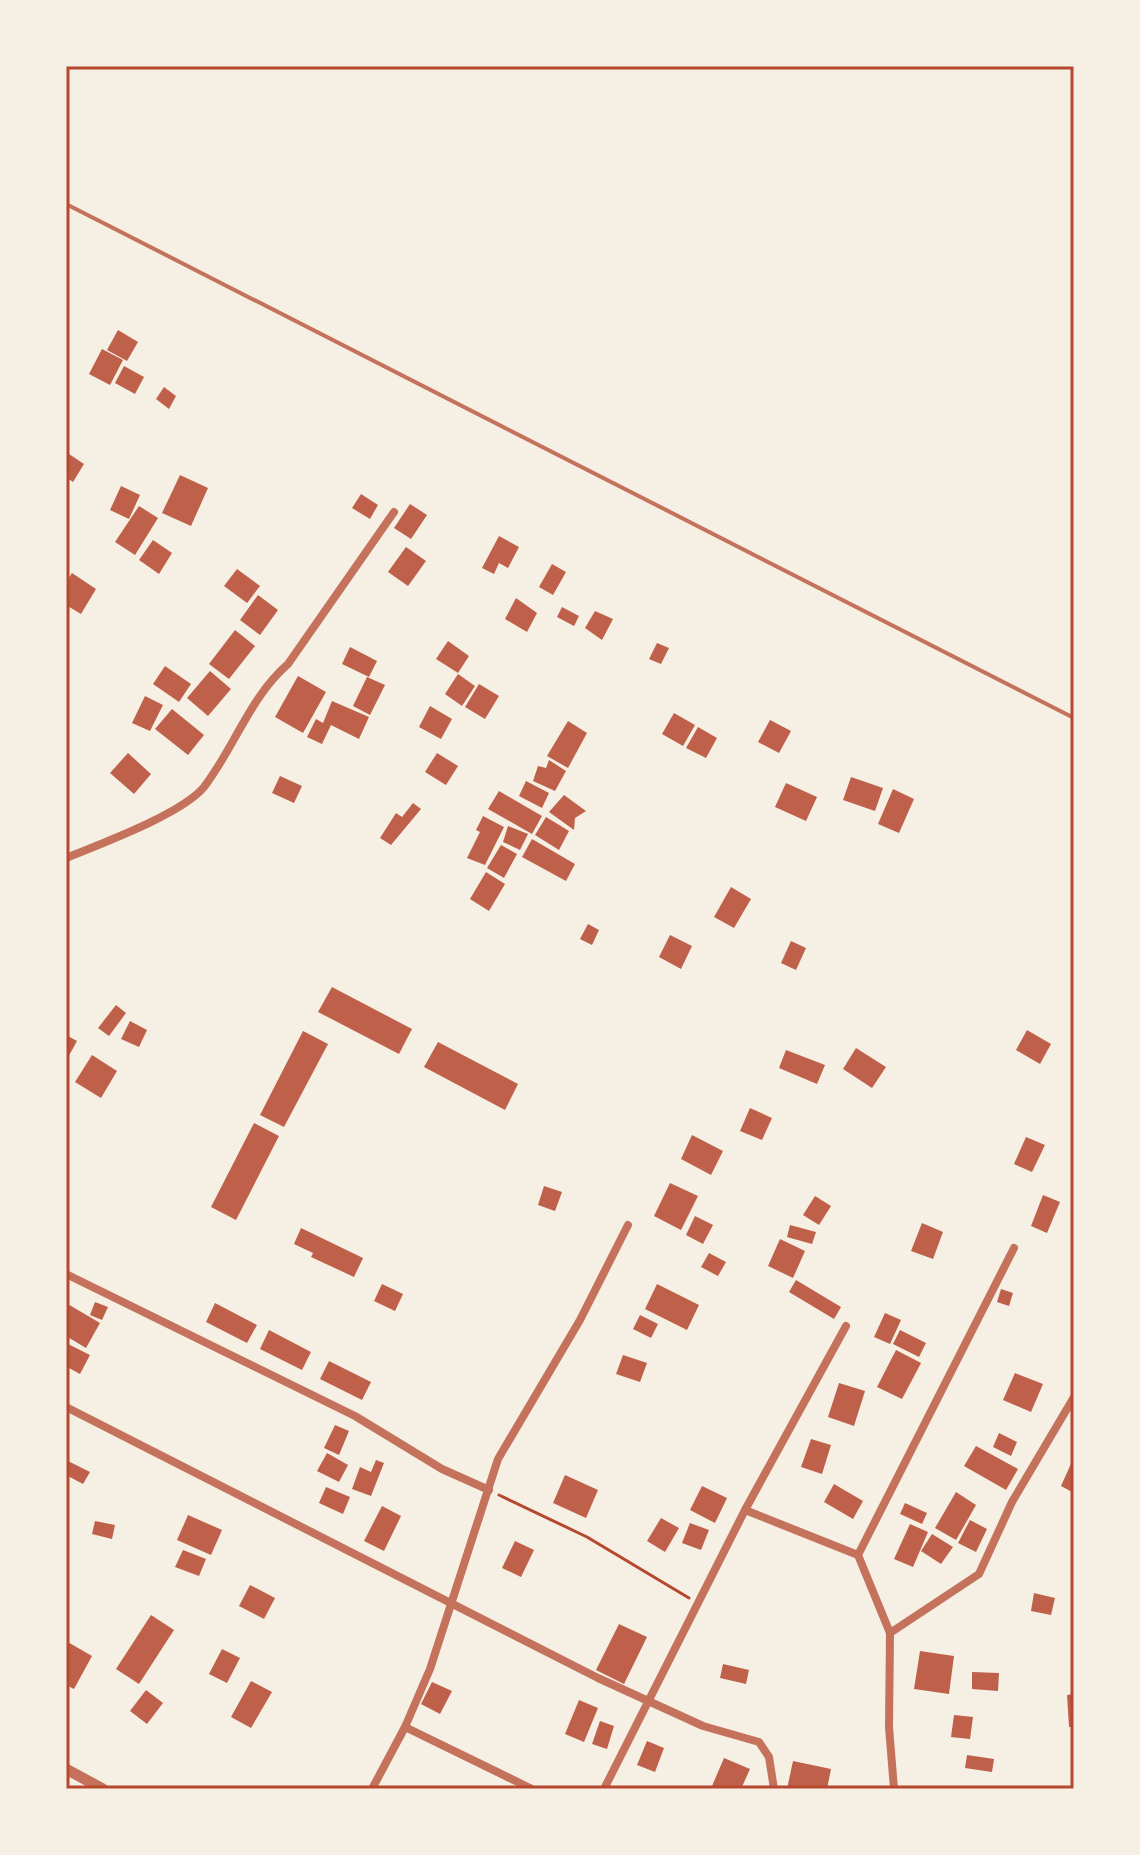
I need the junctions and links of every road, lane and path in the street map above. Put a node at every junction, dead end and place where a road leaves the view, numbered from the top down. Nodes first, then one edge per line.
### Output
1 (66, 204) edge
2 (394, 512) dead end
3 (1074, 718) edge
4 (66, 858) edge
5 (628, 1225) dead end
6 (1014, 1248) dead end
7 (66, 1274) edge
8 (846, 1326) dead end
9 (1074, 1397) edge
10 (66, 1407) edge
11 (489, 1490) junction
12 (745, 1510) junction
13 (858, 1555) junction
14 (453, 1604) junction
15 (698, 1604) junction
16 (890, 1633) junction
17 (649, 1702) junction
18 (405, 1727) junction
19 (66, 1769) edge
20 (103, 1789) edge
21 (372, 1789) edge
22 (532, 1789) edge
23 (604, 1789) edge
24 (774, 1789) edge
25 (894, 1789) edge

1 - 3 lane
2 - 4 street
5 - 11 street
6 - 13 street
7 - 11 street
8 - 12 street
9 - 16 street
10 - 14 street
11 - 14 street
11 - 15 path
12 - 13 street
12 - 15 street
13 - 16 street
14 - 17 street
14 - 18 street
15 - 17 street
16 - 25 street
17 - 23 street
17 - 24 street
18 - 21 street
18 - 22 street
19 - 20 street

